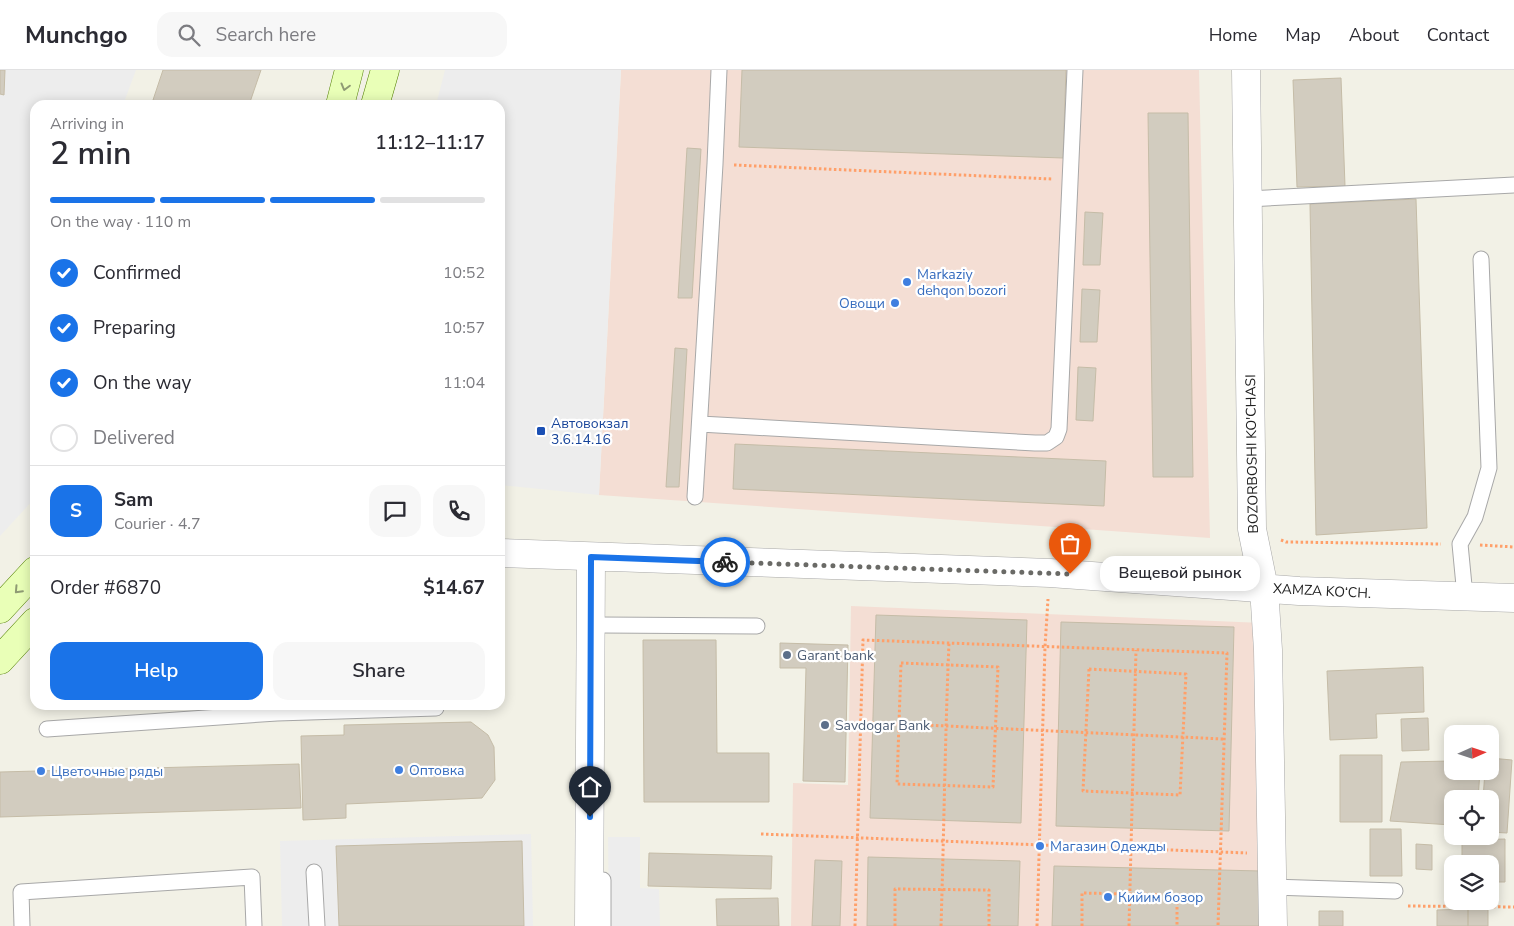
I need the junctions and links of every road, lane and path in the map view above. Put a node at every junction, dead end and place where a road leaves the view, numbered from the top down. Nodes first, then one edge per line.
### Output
1 (349, 70) edge
2 (385, 70) edge
3 (719, 70) edge
4 (1075, 70) edge
5 (1246, 70) edge
6 (341, 100) edge
7 (376, 100) edge
8 (716, 164) junction
9 (1070, 180) junction
10 (1514, 185) edge
11 (1248, 199) junction
12 (1481, 259) dead end
13 (700, 424) junction
14 (696, 497) dead end
15 (1252, 529) junction
16 (1460, 544) junction
17 (1514, 547) edge
18 (505, 553) edge
19 (595, 558) junction
20 (1050, 573) junction
21 (30, 577) edge
22 (1264, 588) junction
23 (1465, 596) junction
24 (1514, 598) edge
25 (0, 609) edge
26 (601, 625) junction
27 (757, 626) dead end
28 (30, 627) edge
29 (949, 643) junction
30 (1045, 647) junction
31 (1136, 650) junction
32 (0, 660) edge
33 (948, 666) junction
34 (1136, 672) junction
35 (264, 710) edge
36 (861, 722) junction
37 (899, 724) junction
38 (944, 726) junction
39 (48, 728) dead end
40 (995, 729) junction
41 (1043, 731) junction
42 (1087, 733) junction
43 (1133, 736) junction
44 (1182, 737) junction
45 (1223, 739) junction
46 (945, 785) junction
47 (1133, 793) junction
48 (760, 834) dead end
49 (858, 838) junction
50 (943, 842) junction
51 (1040, 846) junction
52 (1131, 849) junction
53 (1220, 853) junction
54 (1270, 853) junction
55 (314, 872) dead end
56 (1272, 887) junction
57 (942, 889) junction
58 (1394, 891) dead end
59 (1130, 894) junction
60 (22, 926) edge
61 (254, 926) edge
62 (316, 926) edge
63 (589, 926) edge
64 (603, 926) edge
65 (855, 926) edge
66 (894, 926) edge
67 (941, 926) edge
68 (989, 926) edge
69 (1037, 926) edge
70 (1082, 926) edge
71 (1129, 926) edge
72 (1177, 926) edge
73 (1218, 926) edge
74 (1273, 926) edge

1 -> 6 main road
2 - 7 main road
3 - 8 lane
4 - 9 lane
5 - 11 street, BOZORBOSHI KO'CHASI
8 - 9 path
8 - 13 lane
9 - 13 lane
10 - 11 lane
11 - 15 street, BOZORBOSHI KO'CHASI
12 - 16 lane
13 - 14 lane
15 - 16 path
15 - 22 street, BOZORBOSHI KO'CHASI
16 - 17 path
16 - 23 lane
18 - 19 street, XAMZA KO‘CH.
19 - 20 street, XAMZA KO‘CH.
19 - 26 lane
19 - 63 street
20 - 22 street, XAMZA KO‘CH.
20 - 30 path
21 -> 25 main road
22 - 23 street, XAMZA KO‘CH.
22 - 54 street, BOZORBOSHI KO'CHASI
23 - 24 street, XAMZA KO‘CH.
26 - 27 lane
26 - 64 lane
28 - 32 main road
29 - 30 path
29 - 33 path
29 - 36 path
30 - 31 path
30 - 41 path
31 - 34 path
31 - 45 path
33 - 37 path
33 - 38 path
33 - 40 path
34 - 42 path
34 - 43 path
34 - 44 path
35 - 39 lane
36 - 37 path
36 - 49 path
37 - 38 path
37 - 46 path
38 - 40 path
38 - 46 path
40 - 41 path
40 - 46 path
41 - 42 path
41 - 51 path
42 - 43 path
42 - 47 path
43 - 44 path
43 - 47 path
44 - 45 path
44 - 47 path
45 - 53 path
46 - 50 path
47 - 52 path
48 - 49 path
49 - 50 path
49 - 65 path
50 - 51 path
50 - 57 path
51 - 52 path
51 - 69 path
52 - 53 path
52 - 59 path
53 - 54 path
53 - 73 path
54 - 56 street, BOZORBOSHI KO'CHASI
55 - 62 lane
56 - 58 lane
56 - 74 street, BOZORBOSHI KO'CHASI
57 - 66 path
57 - 67 path
57 - 68 path
59 - 70 path
59 - 71 path
59 - 72 path
60 - 61 lane

